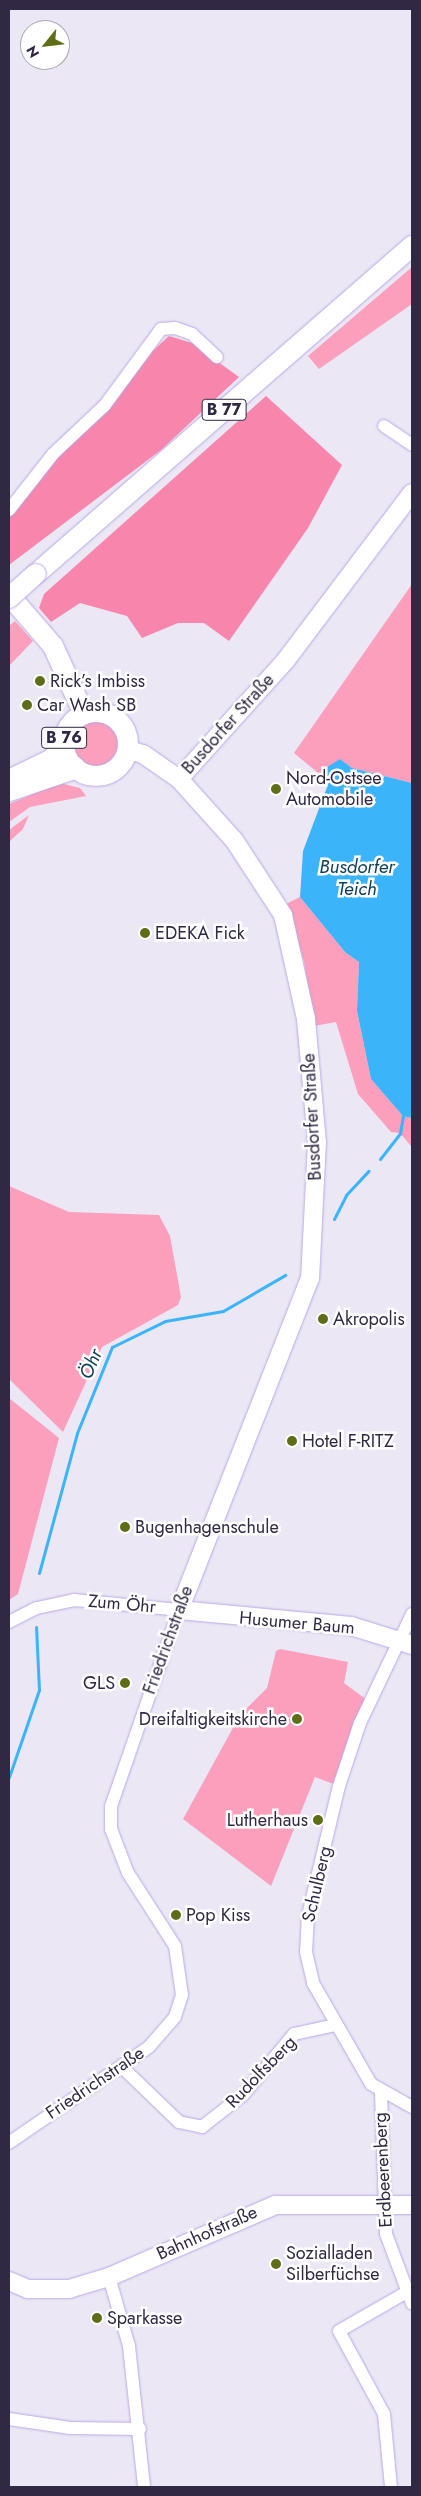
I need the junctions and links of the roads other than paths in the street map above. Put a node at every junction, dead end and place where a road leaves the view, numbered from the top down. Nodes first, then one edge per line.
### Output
1 (412, 246) edge
2 (217, 357) dead end
3 (384, 426) dead end
4 (412, 444) edge
5 (412, 493) edge
6 (9, 510) edge
7 (9, 597) edge
8 (84, 714) junction
9 (64, 745) junction
10 (128, 750) junction
11 (74, 768) junction
12 (180, 779) junction
13 (9, 780) edge
14 (9, 790) edge
15 (313, 1263) joint
16 (179, 1610) junction
17 (412, 1614) edge
18 (9, 1622) edge
19 (406, 1642) edge
20 (336, 2025) junction
21 (123, 2068) junction
22 (381, 2092) junction
23 (412, 2107) edge
24 (9, 2143) edge
25 (386, 2205) junction
26 (412, 2205) edge
27 (109, 2277) junction
28 (9, 2280) edge
29 (409, 2298) edge
30 (9, 2419) edge
31 (140, 2428) junction
32 (144, 2487) edge
33 (391, 2487) edge

1 - 7 main road, B 77, bridge
2 - 6 street
3 - 4 street
5 - 12 street, Busdorfer Straße
7 - 8 main road, B 76
8 - 9 main road, B 76
8 - 10 main road, B 76
9 - 11 main road, B 76
9 - 13 main road
10 - 11 main road, B 76
10 - 12 street
11 - 14 highway
12 - 15 street, Busdorfer Straße
15 - 16 street, Friedrichstraße
16 - 18 street, Zum Öhr
16 - 19 street, Husumer Baum
16 - 21 street, Friedrichstraße
17 - 19 street, Schulberg
19 - 20 street, Schulberg
20 - 21 street, Rudolfsberg
20 - 22 street, Schulberg
21 - 24 street, Friedrichstraße
22 - 23 street
22 - 25 street, Erdbeerenberg
25 - 26 street, Bahnhofstraße
25 - 27 street, Bahnhofstraße
25 - 29 street, Erdbeerenberg
27 - 28 street, Bahnhofstraße
27 - 31 street
29 - 33 street
30 - 31 street
31 - 32 street

